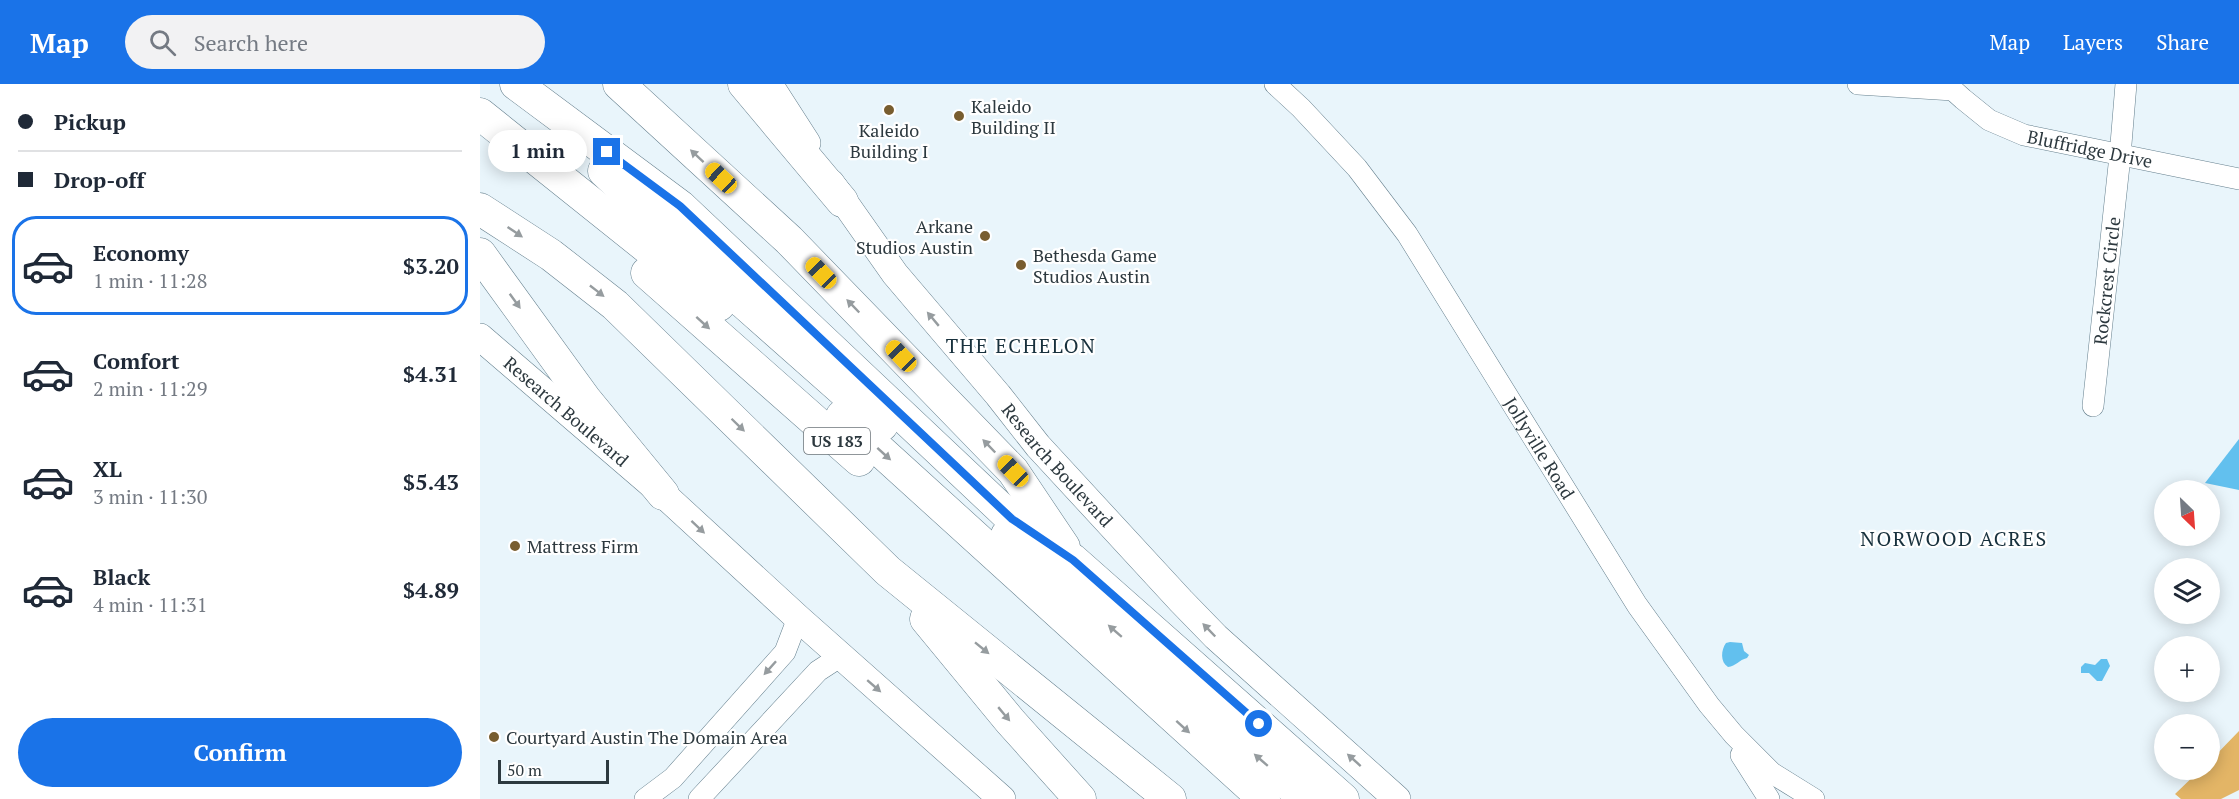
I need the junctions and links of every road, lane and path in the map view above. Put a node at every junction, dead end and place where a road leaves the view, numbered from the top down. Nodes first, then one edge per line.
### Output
1 (514, 84) edge
2 (619, 84) edge
3 (744, 84) edge
4 (769, 84) edge
5 (1275, 84) edge
6 (1858, 84) edge
7 (2126, 84) edge
8 (1952, 87) edge
9 (480, 92) edge
10 (480, 114) edge
11 (480, 139) edge
12 (2120, 156) junction
13 (528, 175) junction
14 (2239, 179) edge
15 (842, 201) junction
16 (480, 209) edge
17 (480, 254) edge
18 (738, 309) junction
19 (480, 337) edge
20 (2093, 406) dead end
21 (663, 494) junction
22 (1073, 560) junction
23 (888, 571) junction
24 (798, 618) junction
25 (841, 656) junction
26 (1734, 735) junction
27 (1803, 796) edge
28 (645, 799) edge
29 (699, 799) edge
30 (1002, 799) edge
31 (1080, 799) edge
32 (1170, 799) edge
33 (1233, 799) edge
34 (1264, 799) edge
35 (1305, 799) edge
36 (1343, 799) edge
37 (1397, 799) edge
38 (1769, 799) edge

1 - 18 highway
1 - 22 highway
22 -> 2 highway
3 - 15 highway
4 - 15 main road, Research Boulevard
5 - 26 street, Jollyville Road
6 - 8 street
7 - 12 street, Rockcrest Circle
8 - 12 street, Bluffridge Drive
9 - 18 highway
10 - 18 highway
11 - 13 highway, US 183
12 - 14 street, Bluffridge Drive
12 - 20 street, Rockcrest Circle
13 - 18 highway
13 -> 33 highway, US 183
37 -> 15 main road, Research Boulevard
16 -> 23 highway
17 -> 21 highway
18 -> 34 highway
35 -> 18 highway
19 - 21 main road, Research Boulevard
21 -> 24 main road, Research Boulevard
22 - 36 highway
23 -> 31 highway
23 -> 32 highway
24 - 25 main road, Research Boulevard
24 -> 28 street
25 - 29 street
25 -> 30 main road, Research Boulevard
26 - 27 street, Jollyville Road
26 - 38 street

